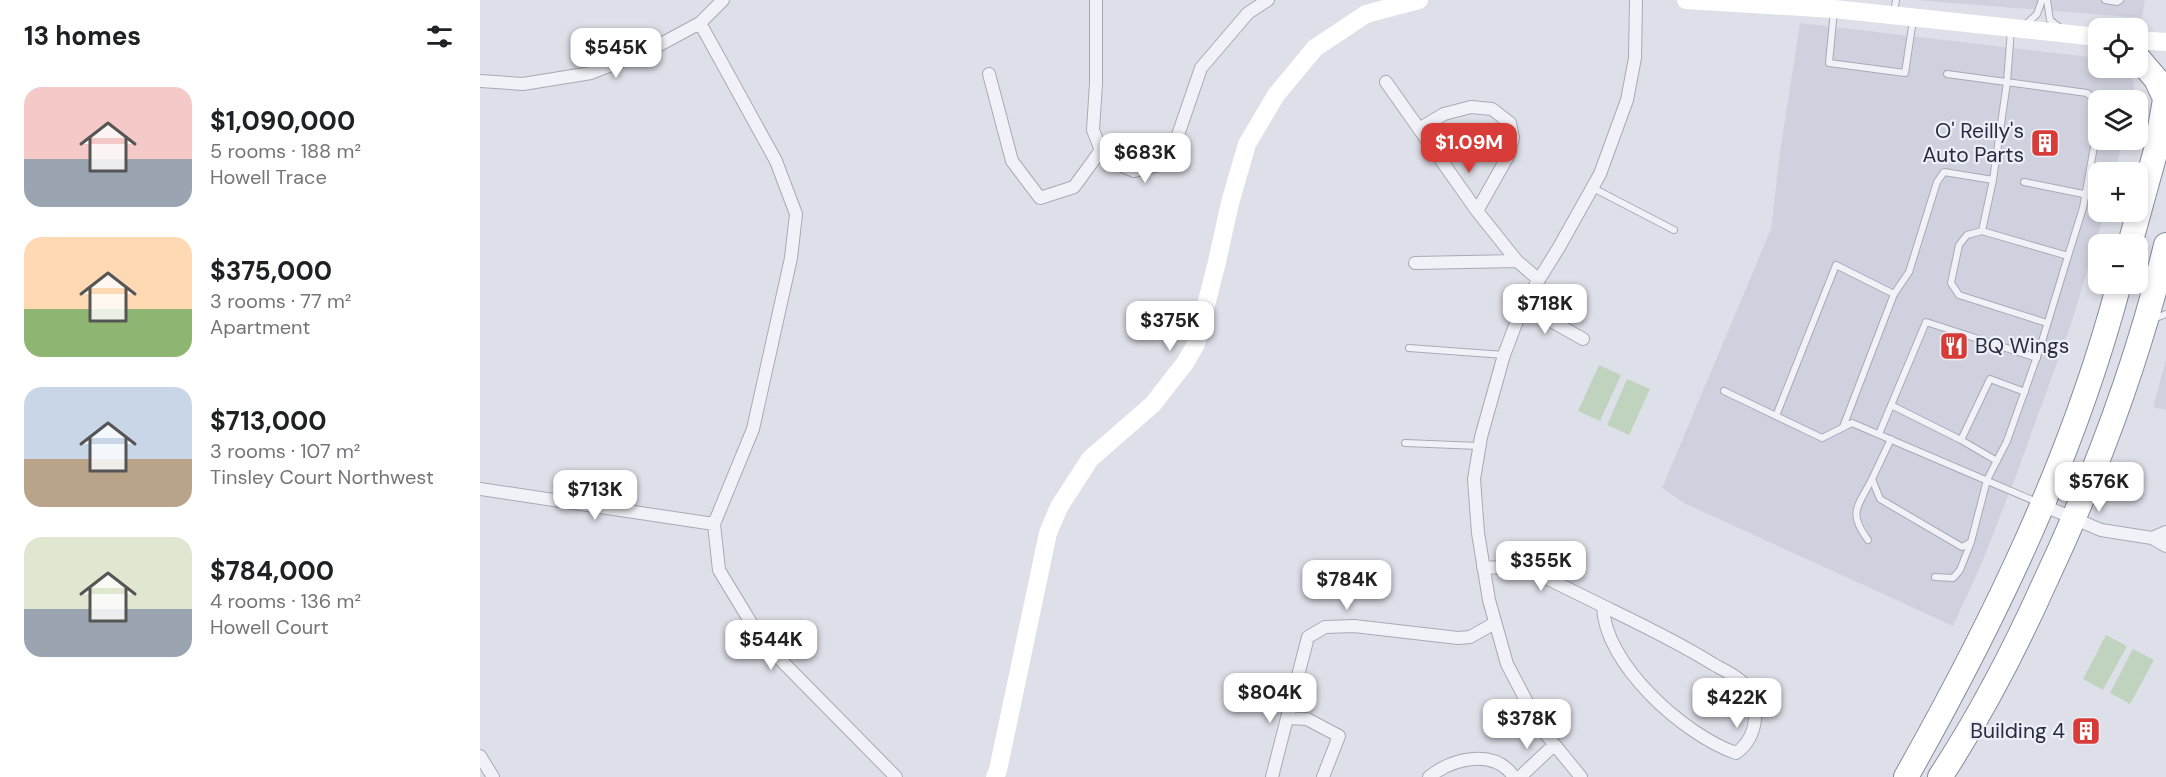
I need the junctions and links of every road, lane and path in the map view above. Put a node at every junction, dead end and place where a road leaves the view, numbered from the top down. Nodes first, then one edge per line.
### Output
1 (723, 0) edge
2 (1096, 0) edge
3 (1268, 0) edge
4 (1419, 0) edge
5 (1636, 0) edge
6 (1686, 0) edge
7 (2042, 0) edge
8 (2047, 0) edge
9 (2105, 0) edge
10 (2120, 0) edge
11 (1895, 8) edge
12 (1834, 9) junction
13 (1914, 17) junction
14 (700, 23) junction
15 (2016, 29) junction
16 (2068, 35) junction
17 (2088, 37) edge
18 (2148, 41) edge
19 (2166, 42) edge
20 (2148, 70) edge
21 (989, 74) dead end
22 (1947, 74) dead end
23 (480, 81) edge
24 (1386, 82) dead end
25 (2007, 82) junction
26 (2088, 94) edge
27 (2166, 96) edge
28 (1419, 129) junction
29 (1101, 150) junction
30 (2094, 150) edge
31 (2148, 175) edge
32 (1993, 180) junction
33 (2024, 182) dead end
34 (1593, 188) junction
35 (2086, 194) junction
36 (1477, 211) junction
37 (1674, 230) dead end
38 (1982, 231) junction
39 (2166, 245) edge
40 (2068, 256) junction
41 (1517, 261) junction
42 (1415, 263) dead end
43 (1538, 279) junction
44 (1894, 294) junction
45 (2116, 294) edge
46 (1523, 305) junction
47 (2155, 319) edge
48 (2048, 323) junction
49 (1583, 339) dead end
50 (1410, 348) dead end
51 (1504, 355) junction
52 (2037, 358) junction
53 (1724, 391) dead end
54 (2025, 392) junction
55 (1892, 405) junction
56 (1776, 416) junction
57 (1843, 428) junction
58 (1879, 434) junction
59 (1891, 438) junction
60 (1961, 440) junction
61 (1405, 443) dead end
62 (1480, 446) junction
63 (1997, 461) junction
64 (1872, 480) junction
65 (1987, 480) junction
66 (480, 489) edge
67 (2042, 505) junction
68 (2074, 519) junction
69 (714, 524) junction
70 (2166, 532) edge
71 (2152, 538) junction
72 (1868, 540) dead end
73 (1971, 542) junction
74 (2166, 546) edge
75 (1483, 567) junction
76 (1935, 577) dead end
77 (1603, 606) junction
78 (1495, 623) junction
79 (1287, 718) junction
80 (1554, 745) junction
81 (480, 756) edge
82 (493, 777) edge
83 (896, 777) edge
84 (995, 777) edge
85 (1272, 777) edge
86 (1323, 777) edge
87 (1430, 777) edge
88 (1514, 777) edge
89 (1520, 777) edge
90 (1581, 777) edge
91 (1906, 777) edge
92 (1940, 777) edge

1 - 14 street
2 - 29 street
3 - 29 street
4 - 84 street
5 - 34 street
6 - 12 street
7 - 15 lane
8 - 16 lane
9 - 10 lane
11 - 12 street
11 - 13 street
12 - 13 lane
13 - 15 street
14 - 23 street
14 - 69 street
15 - 16 street
15 - 25 lane
16 - 17 street
18 - 19 street
20 - 27 highway
21 - 29 street
22 - 25 lane
24 - 28 street
25 - 26 lane
25 - 32 lane
27 - 31 highway
28 - 36 street
28 - 36 street
30 - 35 lane
32 - 38 lane
32 - 44 lane
33 - 35 lane
34 - 37 lane
34 - 43 street
35 - 40 lane
36 - 41 street
38 - 40 lane
38 - 48 lane
39 - 47 highway
40 - 48 lane
41 - 42 street
41 - 43 street
43 - 46 street
44 - 56 lane
44 - 57 lane
45 - 67 highway
46 - 49 street
46 - 51 street
47 - 68 highway
48 - 52 lane
50 - 51 lane
51 - 62 street
52 - 54 lane
52 - 55 lane
53 - 56 lane
54 - 60 lane
54 - 63 lane
55 - 58 lane
55 - 60 lane
56 - 57 lane
57 - 58 lane
58 - 59 lane
59 - 64 lane
59 - 65 lane
60 - 63 lane
61 - 62 lane
62 - 75 street
63 - 65 lane
64 - 72 lane
64 - 73 lane
65 - 67 lane
65 - 73 lane
66 - 69 street
67 - 68 street
67 - 91 highway
68 - 71 street
68 - 92 highway
69 - 83 street
70 - 71 street
71 - 74 street
73 - 76 lane
75 - 77 street
75 - 78 street
77 - 77 street
78 - 79 street
78 - 80 street
79 - 85 street
79 - 86 street
80 - 89 street
80 - 90 street
81 - 82 street
87 - 88 street

